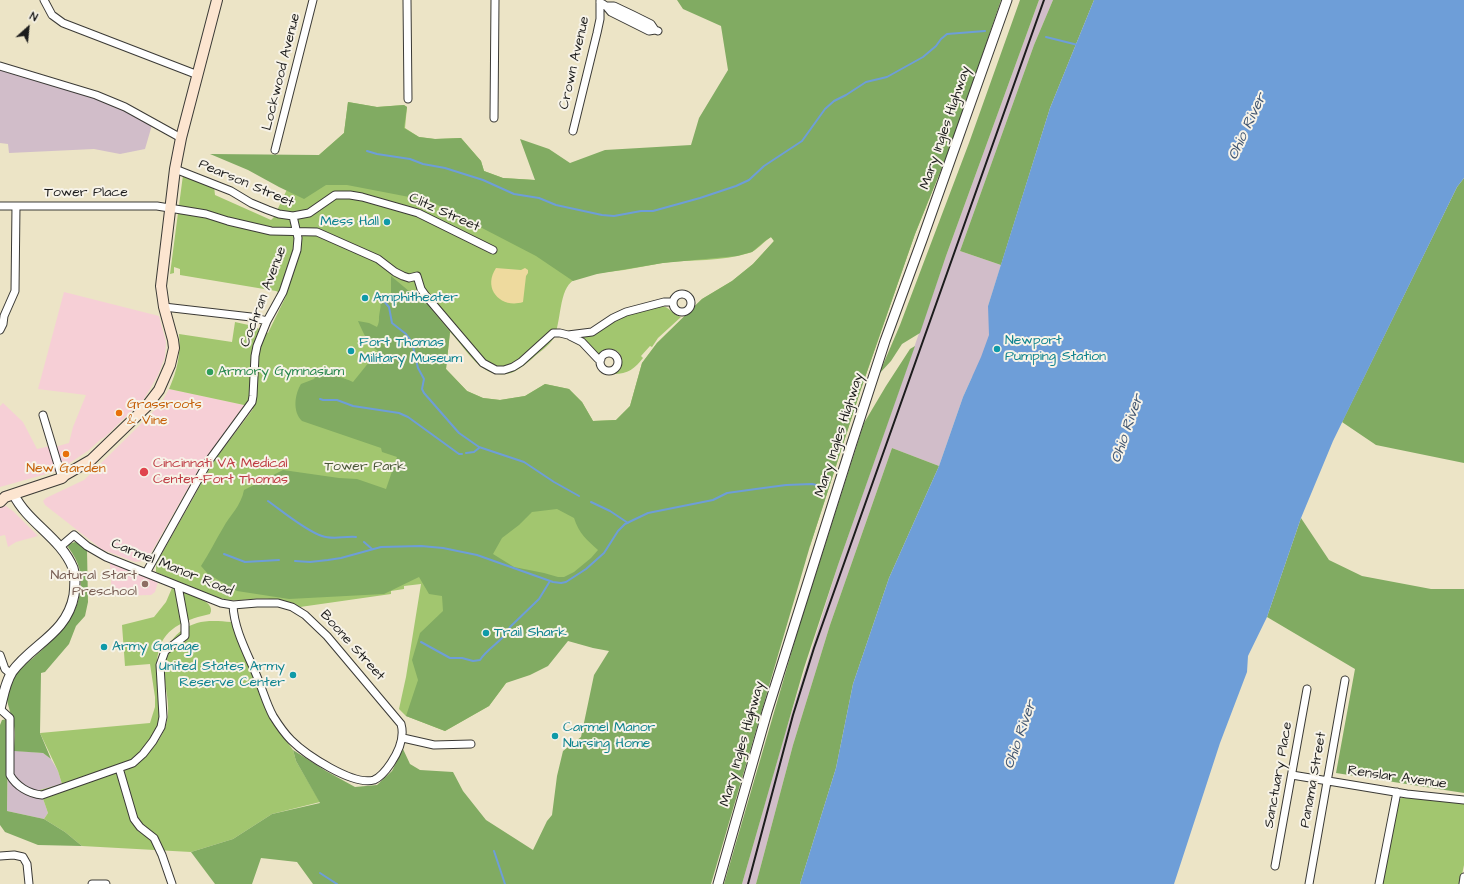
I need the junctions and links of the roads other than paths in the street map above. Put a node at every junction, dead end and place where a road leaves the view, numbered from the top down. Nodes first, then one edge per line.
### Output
1 (44, 0) edge
2 (217, 0) edge
3 (314, 0) edge
4 (407, 0) edge
5 (495, 0) edge
6 (1007, 0) edge
7 (602, 3) edge
8 (657, 31) dead end
9 (0, 66) edge
10 (198, 75) junction
11 (408, 99) dead end
12 (494, 118) dead end
13 (573, 131) dead end
14 (181, 138) junction
15 (275, 150) dead end
16 (175, 169) junction
17 (0, 206) edge
18 (16, 206) junction
19 (171, 208) junction
20 (293, 216) junction
21 (296, 232) junction
22 (493, 250) dead end
23 (672, 302) dead end
24 (164, 307) junction
25 (2, 316) edge
26 (268, 321) junction
27 (0, 330) edge
28 (568, 336) junction
29 (601, 358) dead end
30 (43, 415) dead end
31 (62, 478) junction
32 (5, 497) edge
33 (60, 547) junction
34 (146, 573) junction
35 (178, 586) junction
36 (233, 605) junction
37 (0, 655) edge
38 (11, 674) junction
39 (1346, 680) dead end
40 (1308, 689) dead end
41 (0, 709) edge
42 (403, 738) junction
43 (471, 744) dead end
44 (119, 768) junction
45 (1292, 775) junction
46 (1327, 782) junction
47 (1397, 792) junction
48 (1464, 800) edge
49 (0, 856) edge
50 (1275, 866) dead end
51 (1464, 877) edge
52 (29, 884) edge
53 (92, 884) edge
54 (106, 884) edge
55 (172, 884) edge
56 (718, 884) edge
57 (1309, 884) edge
58 (1379, 884) edge
59 (1463, 884) edge

1 - 10 street
2 - 10 main road
3 - 15 street, Lockwood Avenue
4 - 11 street
5 - 12 street
6 - 56 street, Mary Ingles Highway
7 - 8 street
7 - 13 street, Crown Avenue
9 - 14 street
10 - 14 main road
14 - 16 main road
16 - 19 main road
16 - 20 street, Pearson Street
17 - 18 street, Tower Place
18 - 19 street, Tower Place
18 - 25 street
19 - 21 street, Tower Place
19 - 24 main road
20 - 21 street, Pearson Street
20 - 22 street, Clitz Street
21 - 26 street, Cochran Avenue
21 - 28 street, Cochran Avenue
23 - 28 street
24 - 26 street
24 - 31 main road
25 - 27 street
26 - 34 street, Cochran Avenue
28 - 29 street
30 - 31 street
31 - 32 main road
32 - 33 street
33 - 34 street, Carmel Manor Road
33 - 38 street
34 - 35 street, Carmel Manor Road
35 - 36 street, Carmel Manor Road
35 - 44 street
36 - 42 street, Boone Street
36 - 42 street, Carmel Manor Road
37 - 38 street
38 - 41 street
39 - 46 street, Panama Street
40 - 45 street, Sanctuary Place
41 - 44 street
42 - 43 street
44 - 55 street
45 - 46 street, Renslar Avenue
45 - 50 street, Sanctuary Place
46 - 47 street, Renslar Avenue
46 - 57 street, Panama Street
47 - 48 street, Renslar Avenue
47 - 58 street
49 - 52 street
51 - 59 street
53 - 54 street

